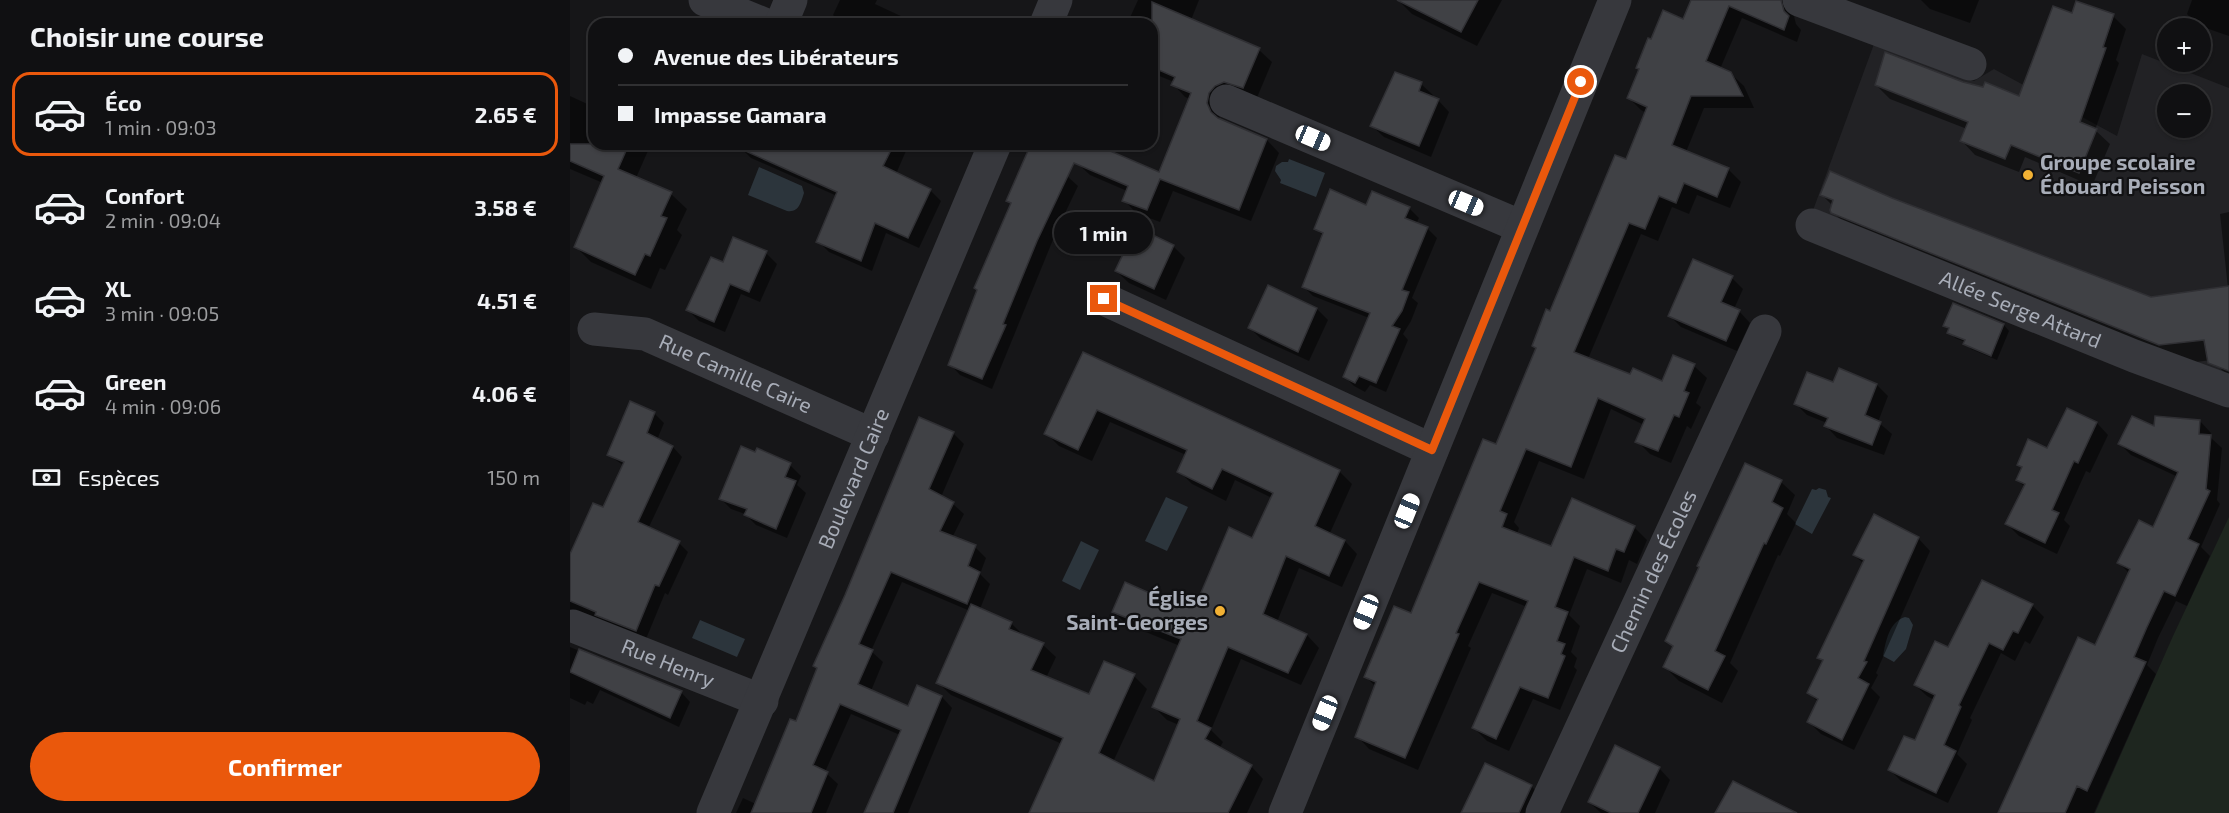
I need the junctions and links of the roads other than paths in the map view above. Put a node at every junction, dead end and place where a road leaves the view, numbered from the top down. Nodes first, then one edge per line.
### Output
1 (705, 0) edge
2 (792, 0) edge
3 (1056, 0) edge
4 (1615, 0) edge
5 (1799, 0) edge
6 (749, 18) edge
7 (784, 18) edge
8 (1048, 18) edge
9 (1970, 64) dead end
10 (1226, 101) dead end
11 (992, 150) edge
12 (1812, 225) dead end
13 (1522, 227) junction
14 (1104, 299) dead end
15 (594, 329) dead end
16 (1765, 331) dead end
17 (2229, 391) edge
18 (873, 435) junction
19 (1432, 450) junction
20 (573, 626) dead end
21 (762, 700) junction
22 (713, 813) edge
23 (1285, 813) edge
24 (1542, 813) edge

1 - 6 street
2 - 7 street
3 - 8 street
4 - 13 street
5 - 9 street
10 - 13 street
11 - 18 street, Boulevard Caire
12 - 17 street, Allée Serge Attard
13 - 19 street
14 - 19 street
15 - 18 street, Rue Camille Caire
16 - 24 street, Chemin des Écoles
18 - 21 street, Boulevard Caire
19 - 23 street
20 - 21 street, Rue Henry
21 - 22 street, Boulevard Caire

